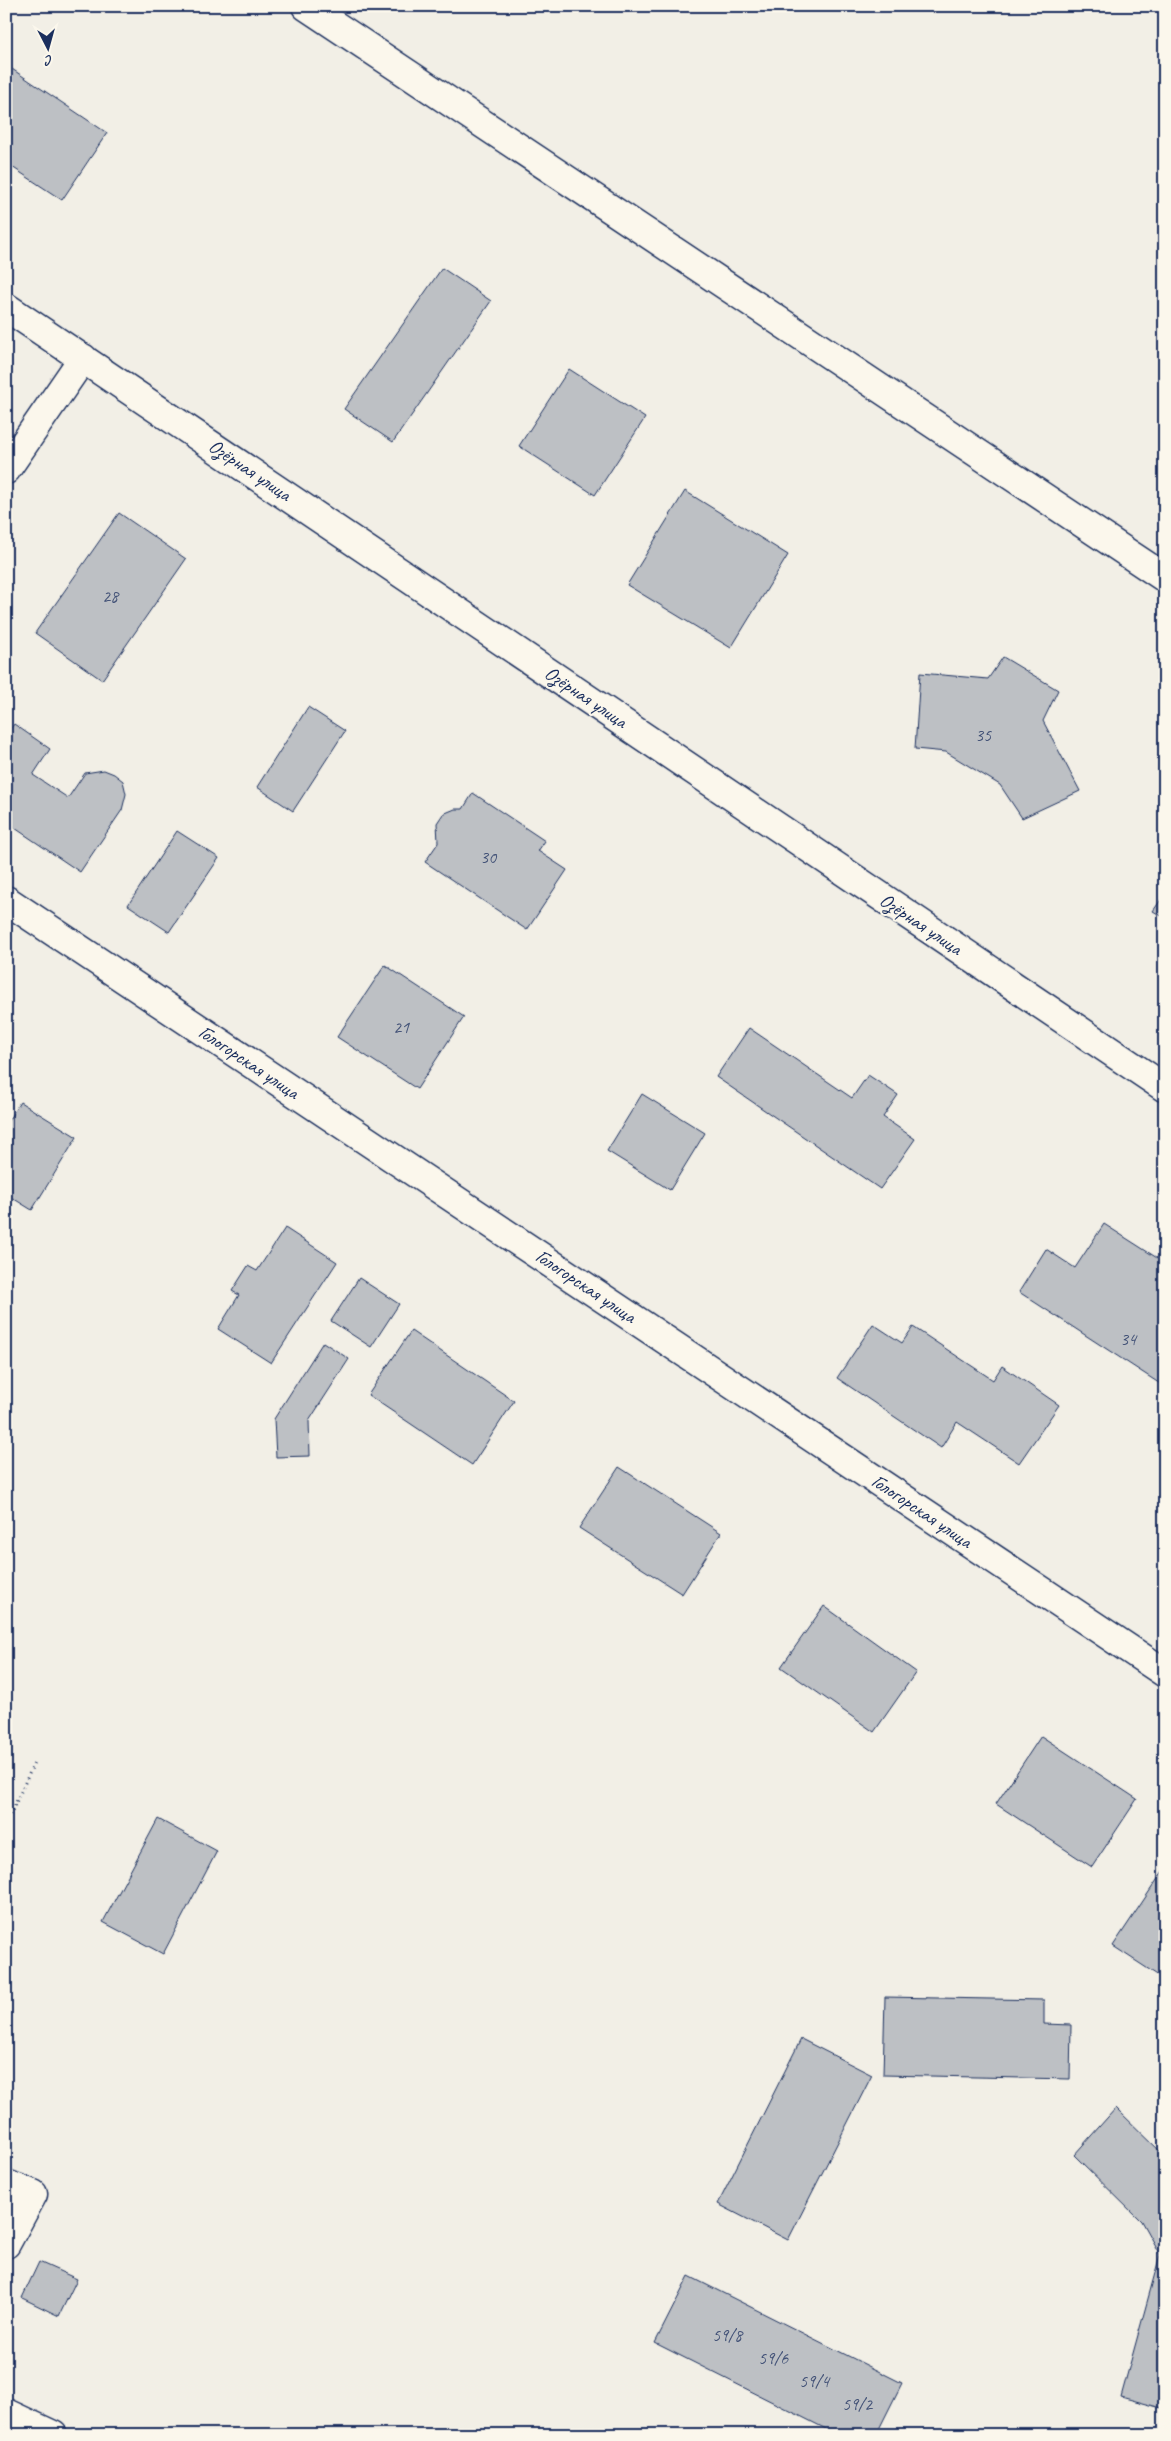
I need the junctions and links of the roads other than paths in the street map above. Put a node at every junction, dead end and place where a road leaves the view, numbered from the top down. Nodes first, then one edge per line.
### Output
1 (306, 6) edge
2 (6, 307) edge
3 (83, 358) junction
4 (6, 470) edge
5 (1165, 578) edge
6 (6, 900) edge
7 (1165, 1088) edge
8 (1165, 1673) edge
9 (6, 2184) edge
10 (6, 2244) edge
11 (6, 2413) edge
12 (52, 2435) edge

1 - 5 street
2 - 3 street, Озёрная улица
3 - 4 street
3 - 7 street, Озёрная улица
6 - 8 street, Гологорская улица
9 - 10 street
11 - 12 street

